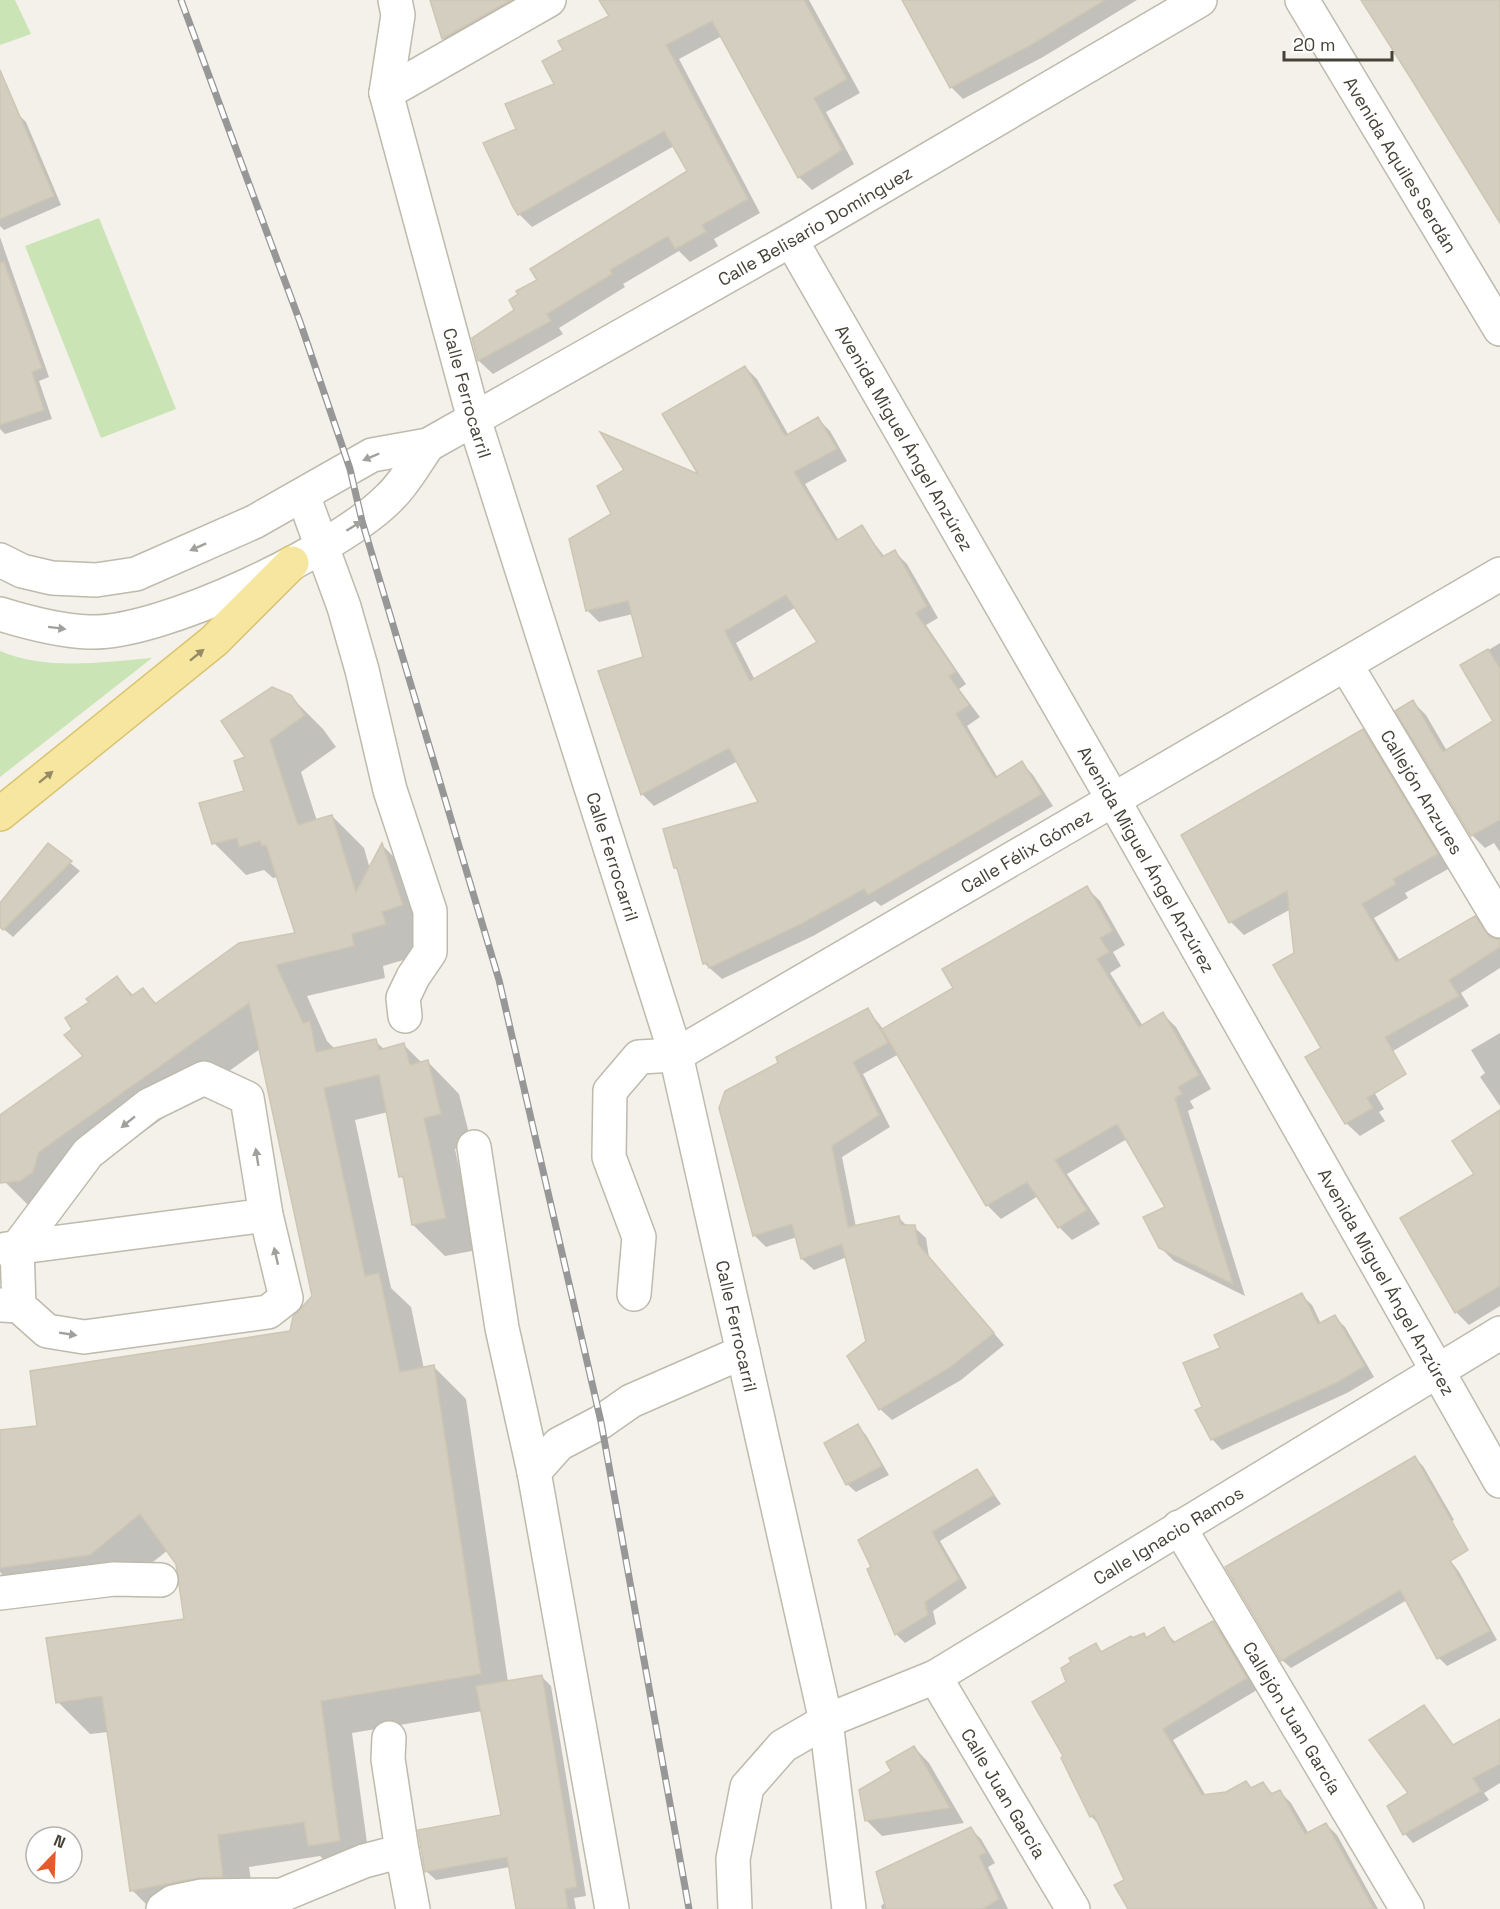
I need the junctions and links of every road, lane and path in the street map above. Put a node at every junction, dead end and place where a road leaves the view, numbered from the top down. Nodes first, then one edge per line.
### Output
1 (395, 0) edge
2 (549, 0) edge
3 (1200, 0) edge
4 (1302, 0) edge
5 (386, 93) junction
6 (791, 240) junction
7 (1500, 329) edge
8 (474, 419) junction
9 (428, 445) junction
10 (303, 495) junction
11 (323, 545) junction
12 (0, 560) edge
13 (292, 563) junction
14 (1500, 574) edge
15 (0, 614) edge
16 (1346, 665) junction
17 (1114, 801) junction
18 (0, 814) edge
19 (1500, 921) edge
20 (405, 1016) dead end
21 (676, 1054) junction
22 (474, 1147) dead end
23 (266, 1215) junction
24 (9, 1248) edge
25 (634, 1294) dead end
26 (10, 1306) edge
27 (1500, 1333) edge
28 (743, 1352) junction
29 (1436, 1370) junction
30 (534, 1472) junction
31 (1500, 1481) edge
32 (1179, 1527) junction
33 (161, 1580) dead end
34 (0, 1593) edge
35 (934, 1677) junction
36 (826, 1721) junction
37 (389, 1738) dead end
38 (402, 1851) junction
39 (163, 1909) edge
40 (413, 1909) edge
41 (612, 1909) edge
42 (735, 1909) edge
43 (849, 1909) edge
44 (1073, 1909) edge
45 (1407, 1909) edge

1 - 5 street, Calle Ferrocarril
2 - 5 street
3 - 6 street, Calle Belisario Domínguez
4 - 7 street, Avenida Aquiles Serdán
5 - 8 street, Calle Ferrocarril
6 - 8 street, Calle Belisario Domínguez
6 - 17 street, Avenida Miguel Ángel Anzúrez
8 - 9 street, Calle Belisario Domínguez
8 - 21 street, Calle Ferrocarril
9 -> 10 street
11 -> 9 street
10 - 11 street
10 -> 12 street
11 - 13 street
11 - 20 street
15 -> 13 street
18 -> 13 main road
14 - 16 street, Calle Félix Gómez
16 - 17 street, Calle Félix Gómez
16 - 19 street, Callejón Anzures
17 - 21 street, Calle Félix Gómez
17 - 29 street, Avenida Miguel Ángel Anzúrez
21 - 25 street
21 - 28 street, Calle Ferrocarril
22 - 30 street
23 - 24 street
23 -> 24 street
26 -> 23 street
24 - 26 street
27 - 29 street, Calle Ignacio Ramos
28 - 30 street
28 - 36 street, Calle Ferrocarril
29 - 31 street, Avenida Miguel Ángel Anzúrez
29 - 32 street, Calle Ignacio Ramos
30 - 41 street
32 - 35 street, Calle Ignacio Ramos
32 - 45 street, Callejón Juan García
33 - 34 street
35 - 36 street, Calle Ignacio Ramos
35 - 44 street, Calle Juan García
36 - 42 street, Calle Ignacio Ramos
36 - 43 street, Calle Ferrocarril
37 - 38 street
38 - 39 street
38 - 40 street

